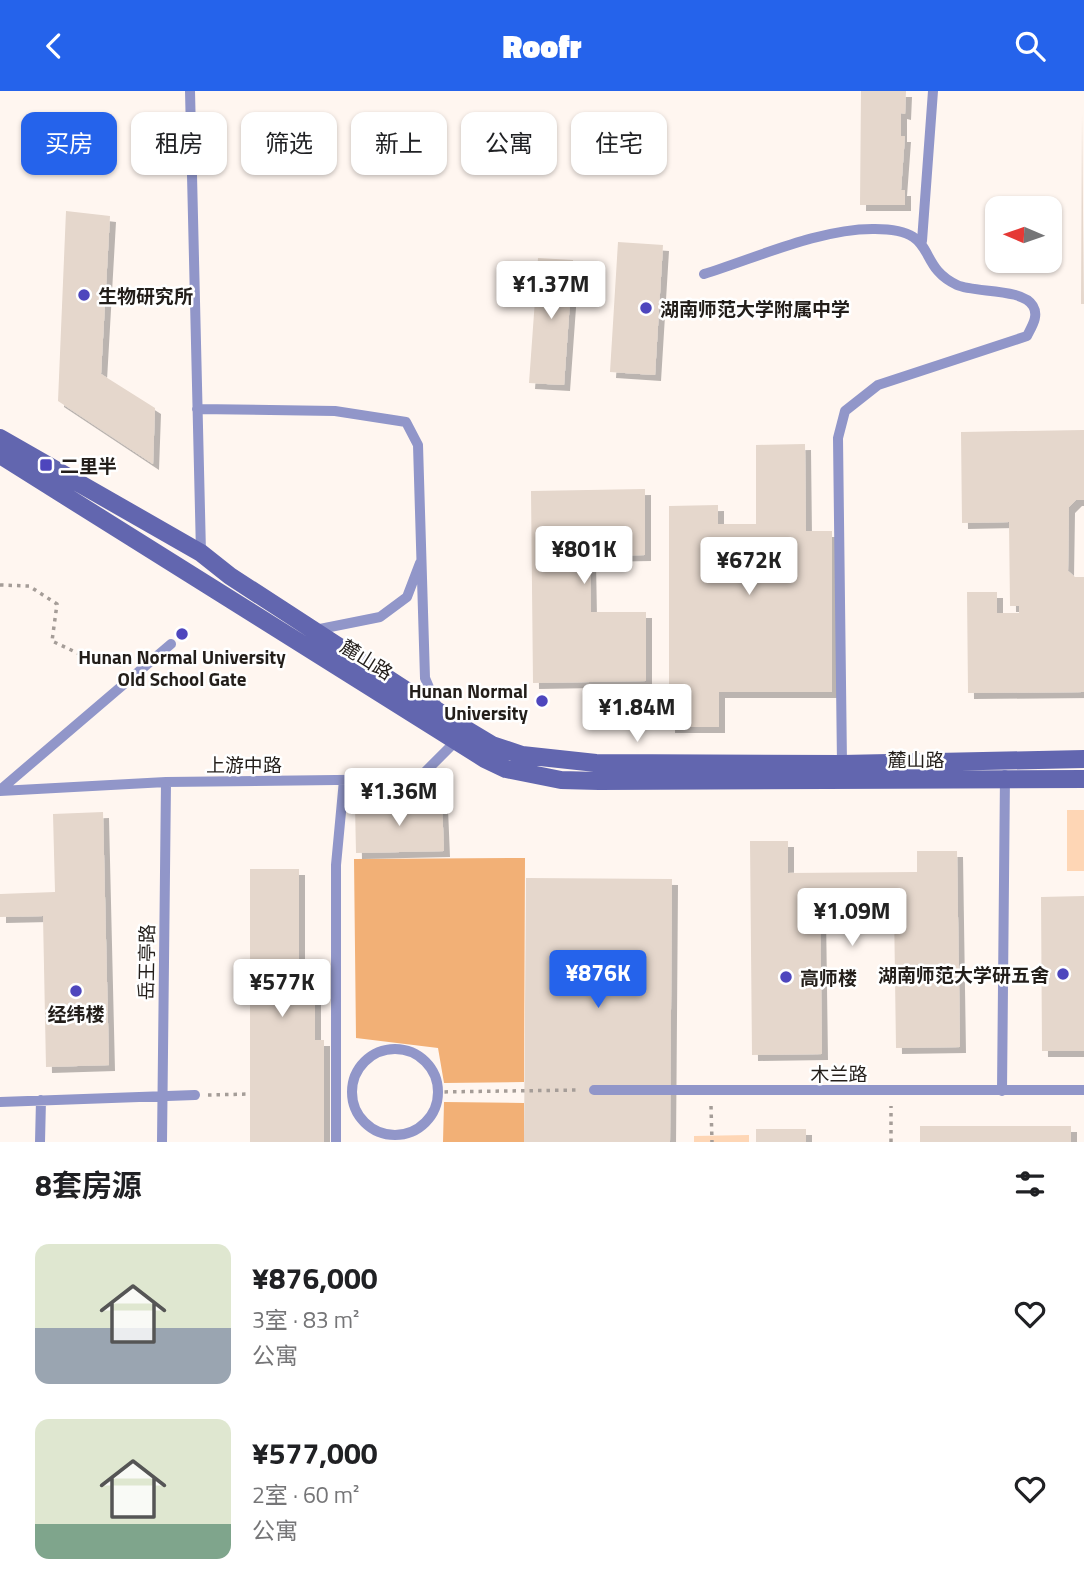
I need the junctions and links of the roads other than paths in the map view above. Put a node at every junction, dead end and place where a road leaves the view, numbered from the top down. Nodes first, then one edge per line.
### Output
1 (190, 91) edge
2 (933, 91) edge
3 (922, 241) junction
4 (704, 274) dead end
5 (197, 409) junction
6 (0, 438) edge
7 (0, 455) edge
8 (201, 553) junction
9 (422, 557) junction
10 (315, 630) junction
11 (171, 644) dead end
12 (438, 711) junction
13 (461, 736) junction
14 (1084, 759) edge
15 (1005, 760) junction
16 (842, 764) junction
17 (1005, 779) junction
18 (1084, 779) edge
19 (344, 780) junction
20 (166, 782) junction
21 (0, 791) edge
22 (594, 1090) road end
23 (1084, 1090) edge
24 (336, 1091) junction
25 (352, 1091) junction
26 (1002, 1091) junction
27 (195, 1095) dead end
28 (163, 1096) junction
29 (41, 1100) junction
30 (0, 1102) edge
31 (40, 1142) edge
32 (162, 1142) edge
33 (337, 1142) edge

1 - 5 lane
2 - 3 lane
3 - 4 lane
3 - 16 lane
5 - 8 lane
5 - 9 lane
6 - 8 main road, 麓山路
7 - 13 main road, 麓山路
8 - 10 main road, 麓山路
9 - 10 lane
9 - 12 lane
10 - 12 main road, 麓山路
11 - 21 lane
12 - 13 main road, 麓山路
13 - 16 main road, 麓山路
13 - 17 main road, 麓山路
13 - 19 lane, 上游中路
14 - 15 main road, 麓山路
15 - 16 main road, 麓山路
15 - 17 lane
17 - 18 main road, 麓山路
17 - 26 lane
19 - 20 lane, 上游中路
19 - 24 lane
20 - 21 lane, 上游中路
20 - 28 lane, 岳王亭路
22 - 26 lane, 木兰路
23 - 26 lane, 木兰路
24 - 25 lane
24 - 33 lane
25 - 25 lane
27 - 28 lane
28 - 29 lane
28 - 32 lane, 岳王亭路
29 - 30 lane
29 - 31 lane

